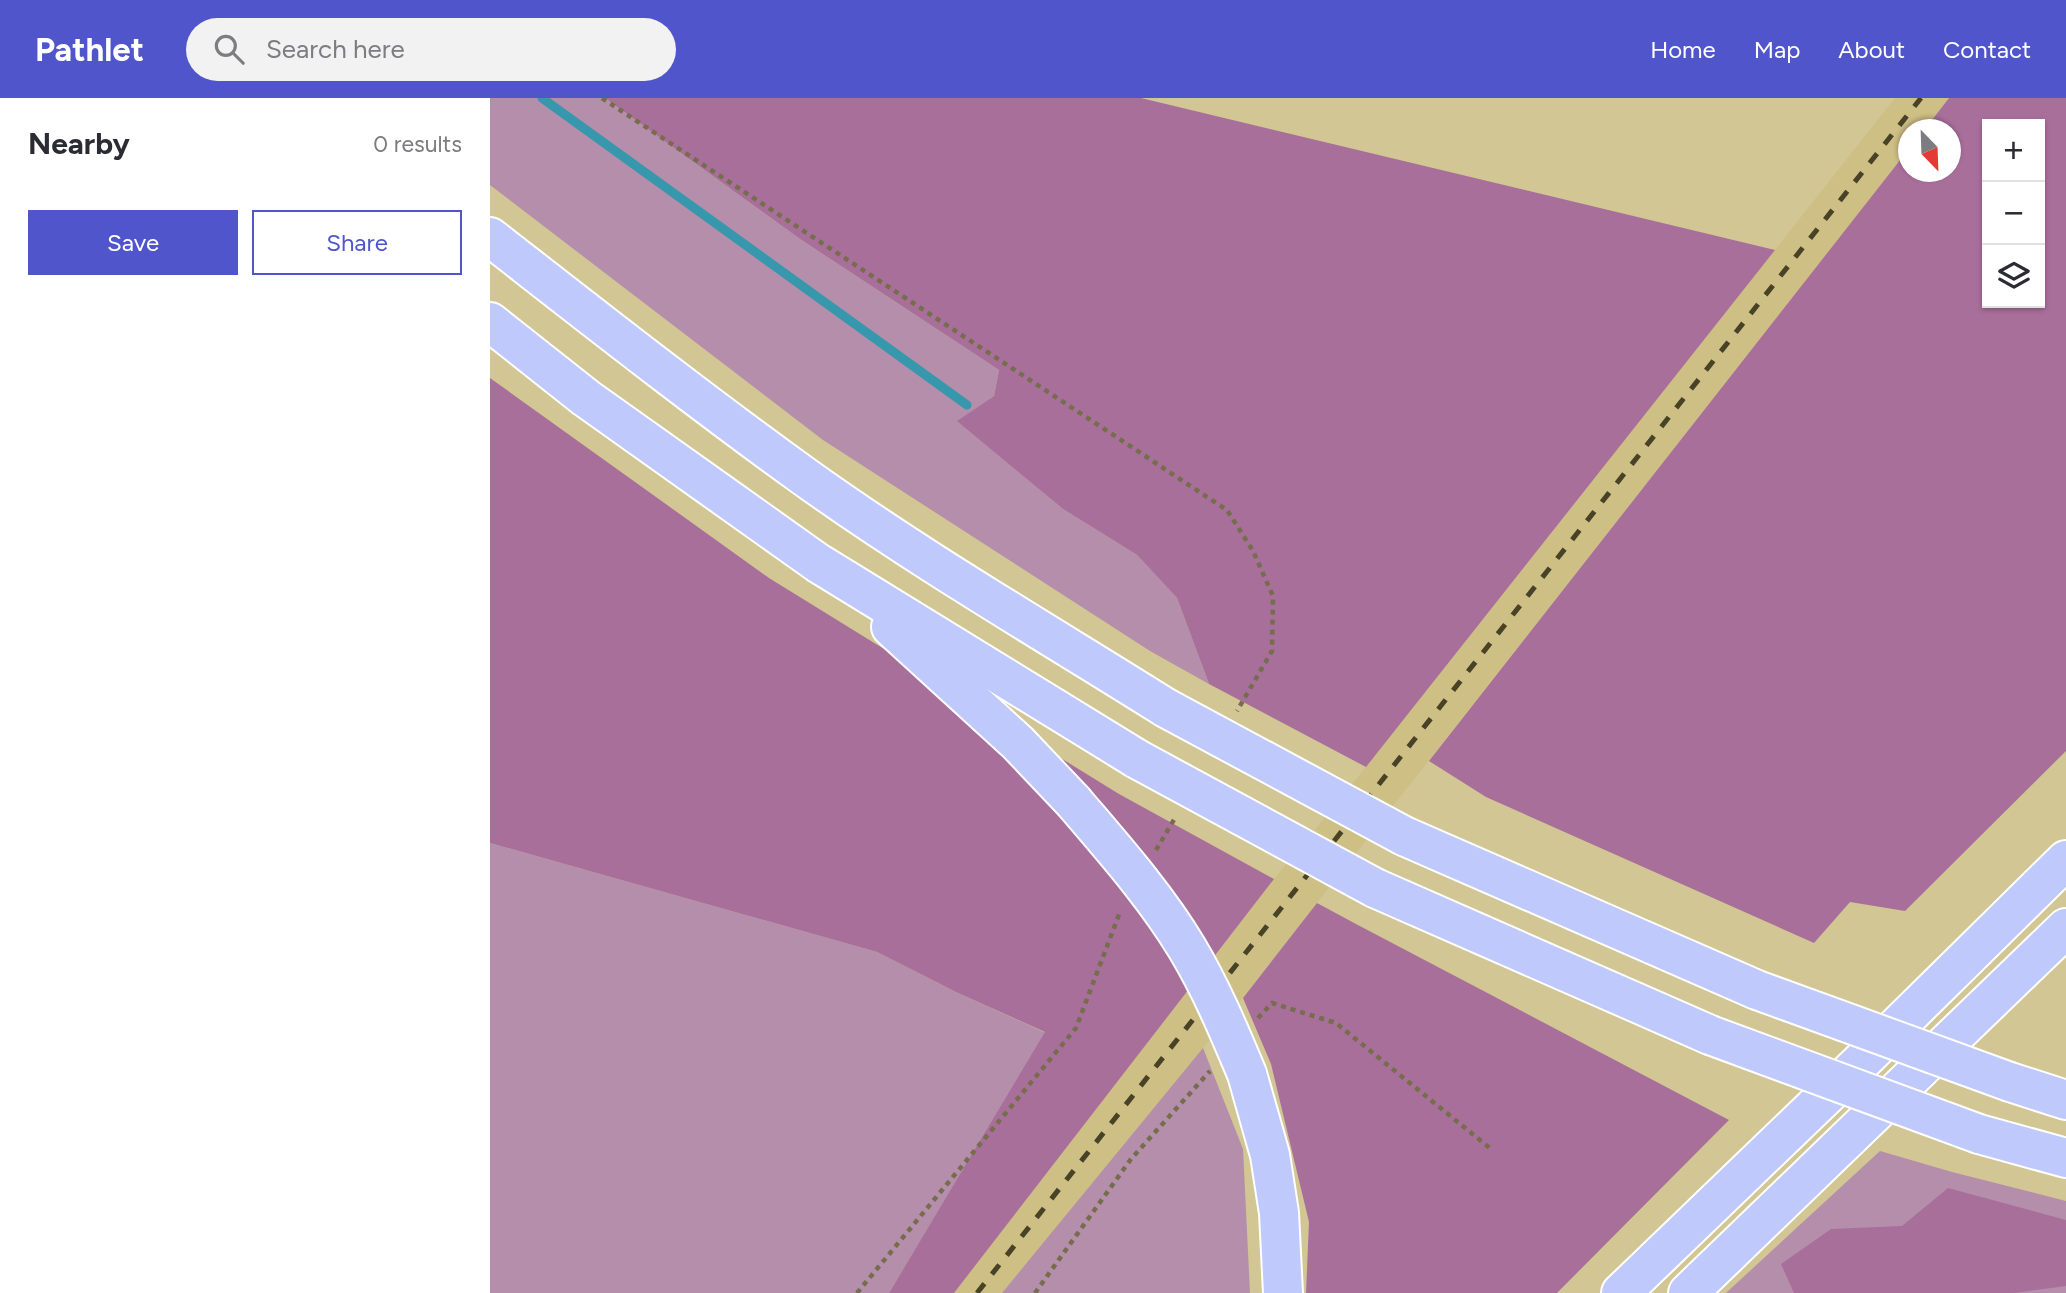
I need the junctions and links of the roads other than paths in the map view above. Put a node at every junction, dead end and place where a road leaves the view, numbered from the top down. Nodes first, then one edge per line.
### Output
1 (490, 237) edge
2 (490, 322) edge
3 (818, 563) junction
4 (2066, 860) edge
5 (2066, 928) edge
6 (2066, 1100) edge
7 (2066, 1158) edge
8 (1283, 1293) edge
9 (1621, 1293) edge
10 (1688, 1293) edge

1 - 6 highway, bridge
2 - 3 highway
3 - 7 highway, bridge
3 - 8 highway, bridge
4 - 9 highway
5 - 10 highway

